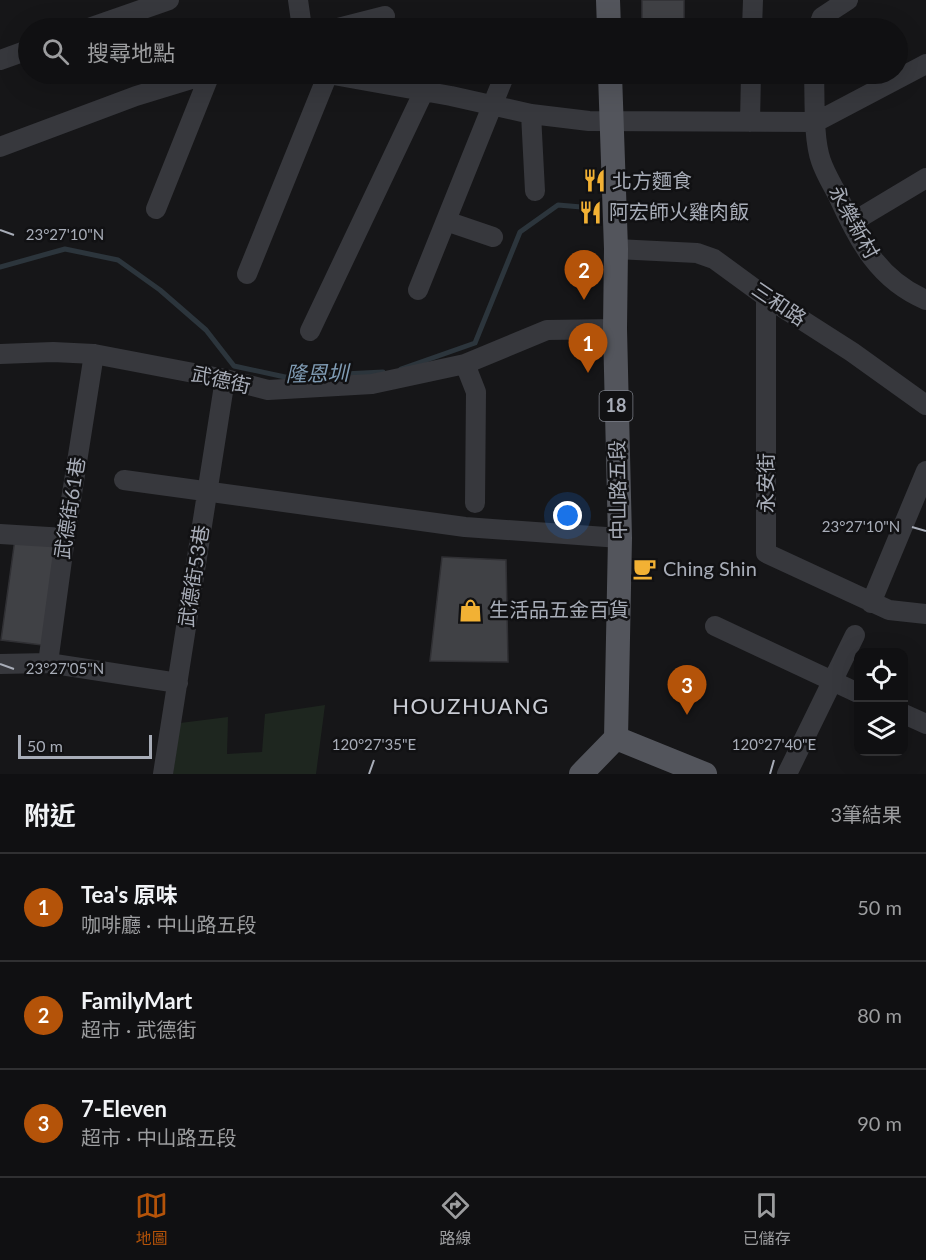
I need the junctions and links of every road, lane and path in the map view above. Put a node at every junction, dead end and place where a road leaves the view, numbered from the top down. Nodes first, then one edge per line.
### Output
1 (169, 0) edge
2 (298, 0) edge
3 (608, 0) edge
4 (753, 0) edge
5 (848, 0) edge
6 (385, 16) dead end
7 (118, 18) edge
8 (301, 18) edge
9 (377, 18) edge
10 (609, 18) edge
11 (752, 18) edge
12 (822, 18) edge
13 (18, 54) edge
14 (0, 60) edge
15 (926, 64) edge
16 (908, 73) edge
17 (176, 84) edge
18 (205, 84) edge
19 (324, 84) edge
20 (384, 84) edge
21 (501, 84) edge
22 (610, 84) edge
23 (751, 84) edge
24 (814, 84) edge
25 (888, 84) edge
26 (424, 91) junction
27 (493, 106) junction
28 (531, 114) junction
29 (612, 122) junction
30 (750, 122) junction
31 (816, 122) junction
32 (0, 147) edge
33 (926, 178) edge
34 (535, 191) dead end
35 (156, 209) dead end
36 (446, 222) junction
37 (851, 223) junction
38 (493, 237) dead end
39 (616, 249) junction
40 (247, 274) dead end
41 (418, 290) dead end
42 (766, 297) junction
43 (926, 300) edge
44 (615, 329) junction
45 (310, 331) dead end
46 (0, 354) edge
47 (94, 354) junction
48 (465, 364) junction
49 (225, 379) junction
50 (926, 405) edge
51 (926, 471) edge
52 (124, 480) dead end
53 (207, 492) junction
54 (476, 503) dead end
55 (0, 534) edge
56 (65, 538) junction
57 (620, 538) junction
58 (871, 603) junction
59 (926, 614) edge
60 (715, 626) dead end
61 (855, 635) dead end
62 (48, 663) junction
63 (0, 664) edge
64 (832, 681) junction
65 (178, 683) junction
66 (854, 691) edge
67 (908, 716) edge
68 (926, 724) edge
69 (616, 738) junction
70 (164, 773) edge
71 (581, 774) edge
72 (705, 774) edge
73 (787, 774) edge

1 - 7 street
2 - 8 street
3 - 10 main road
4 - 11 street
5 - 12 street
6 - 9 street
13 - 14 street
15 - 16 street
17 - 32 street
18 - 35 street
19 - 40 street
20 - 26 street
21 - 27 street
22 - 29 main road, 中山路五段 / 18
23 - 30 street
24 - 31 street, 永樂新村
25 - 31 street
26 - 27 street
26 - 45 street
27 - 28 street
27 - 36 street
28 - 29 street
28 - 34 street
29 - 30 street
29 - 39 main road, 中山路五段 / 18
30 - 31 street
31 - 37 street, 永樂新村
33 - 37 street
36 - 38 street
36 - 41 street
37 - 43 street, 永樂新村
39 - 42 street, 三和路
39 - 44 main road, 中山路五段 / 18
42 - 50 street, 三和路
42 - 58 street, 永安街
44 - 48 street, 武德街
44 - 57 main road, 中山路五段 / 18
46 - 47 street, 武德街
47 - 49 street, 武德街
47 - 56 street, 武德街61巷
48 - 49 street, 武德街
48 - 54 street
49 - 53 street, 武德街53巷
51 - 58 street
52 - 53 street
53 - 57 street
53 - 65 street, 武德街53巷
55 - 56 street
56 - 62 street, 武德街61巷
57 - 69 main road, 中山路五段 / 18
58 - 59 street
60 - 64 street
61 - 64 street
62 - 63 street
62 - 65 street
64 - 66 street
64 - 73 street
65 - 70 street, 武德街53巷
67 - 68 street
69 - 71 main road
69 - 72 main road

